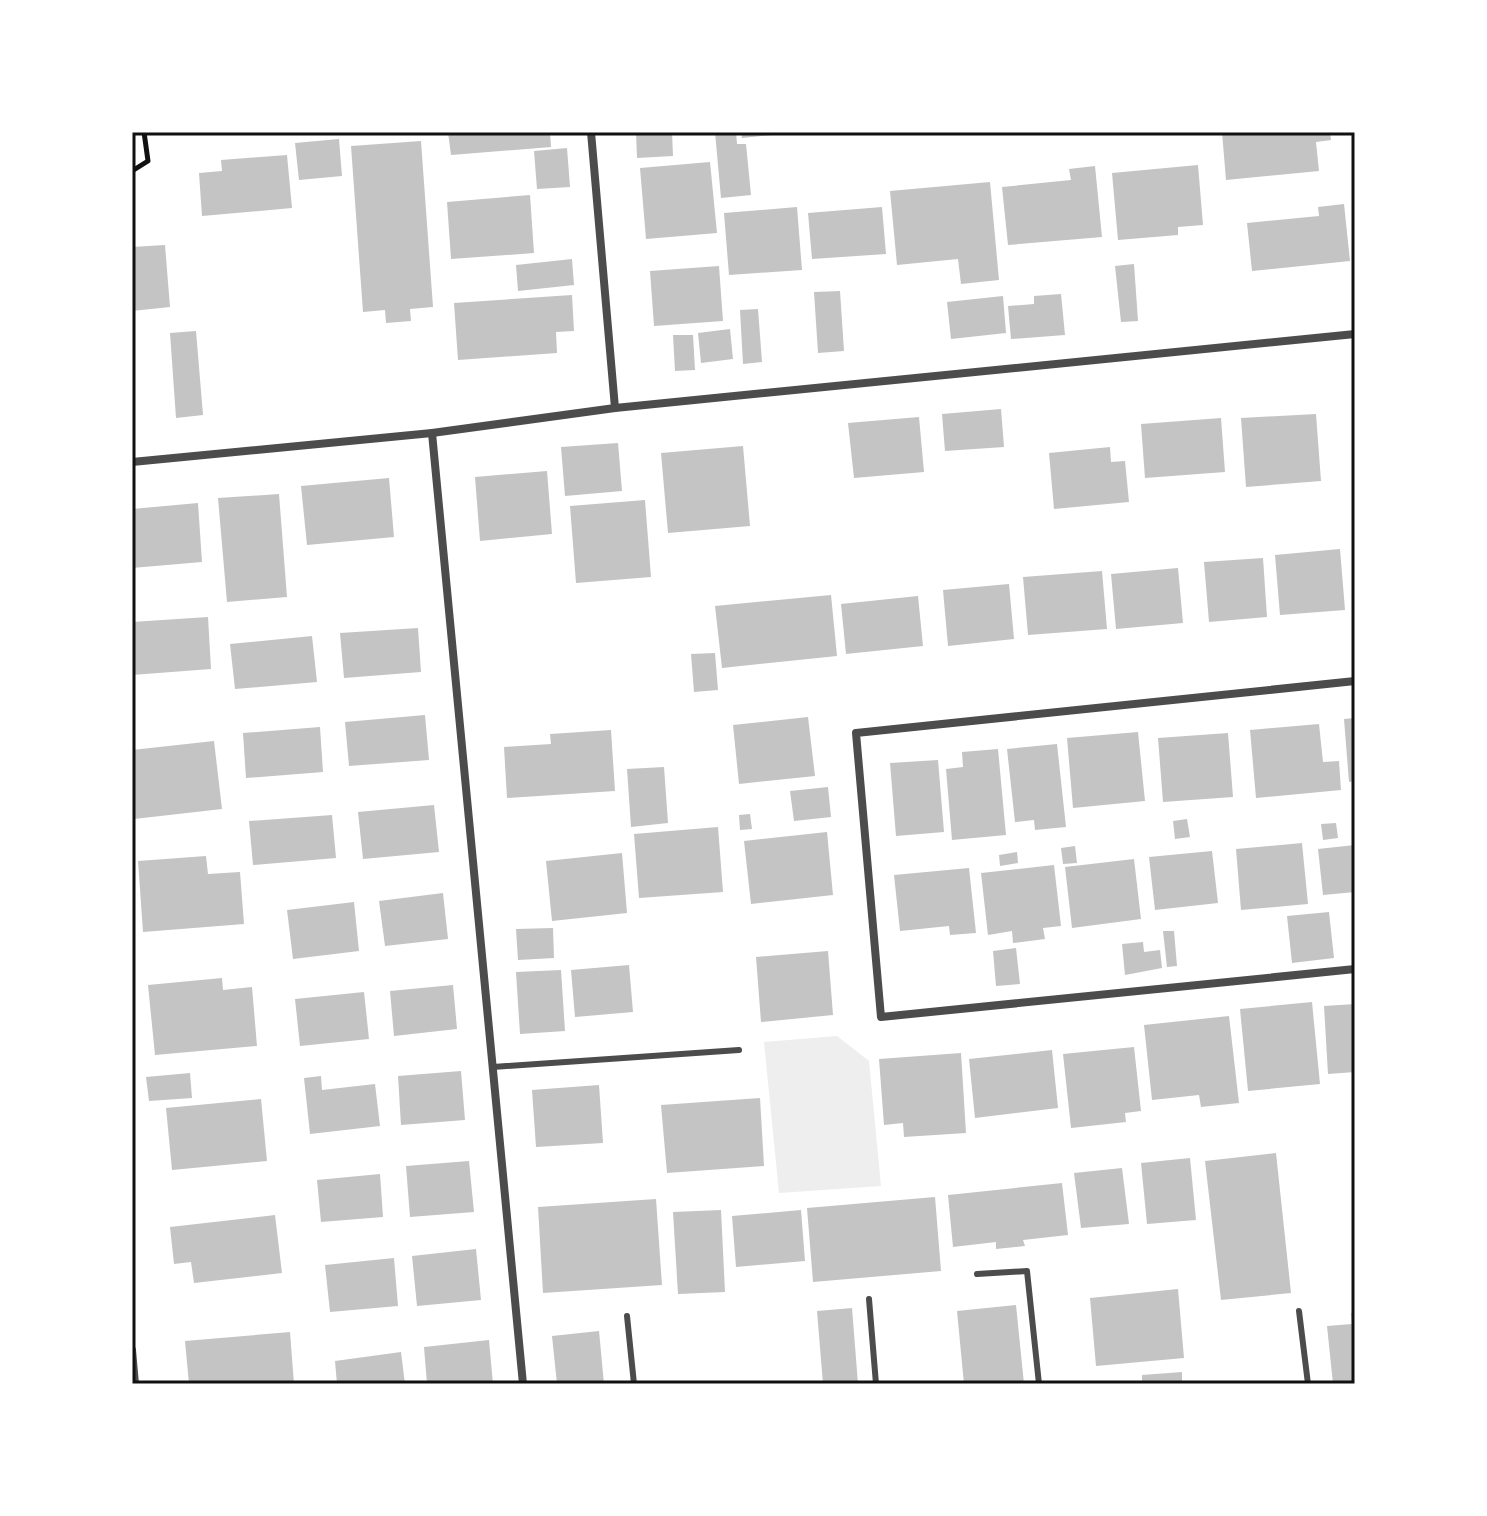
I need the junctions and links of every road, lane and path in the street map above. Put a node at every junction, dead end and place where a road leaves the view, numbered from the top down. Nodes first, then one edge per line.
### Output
1 (144, 132) edge
2 (591, 132) edge
3 (132, 171) edge
4 (1355, 334) edge
5 (615, 408) junction
6 (432, 433) junction
7 (132, 462) edge
8 (1355, 681) edge
9 (1355, 969) edge
10 (739, 1050) dead end
11 (493, 1067) junction
12 (977, 1274) dead end
13 (869, 1299) dead end
14 (1299, 1311) dead end
15 (627, 1316) dead end
16 (132, 1350) edge
17 (135, 1384) edge
18 (523, 1384) edge
19 (634, 1384) edge
20 (876, 1384) edge
21 (1039, 1384) edge
22 (1308, 1384) edge

1 - 3 path
2 - 5 street
4 - 5 street
5 - 6 street
6 - 7 street
6 - 11 street
8 - 9 street
10 - 11 lane
11 - 18 street
12 - 21 lane
13 - 20 lane
14 - 22 lane
15 - 19 lane
16 - 17 street

